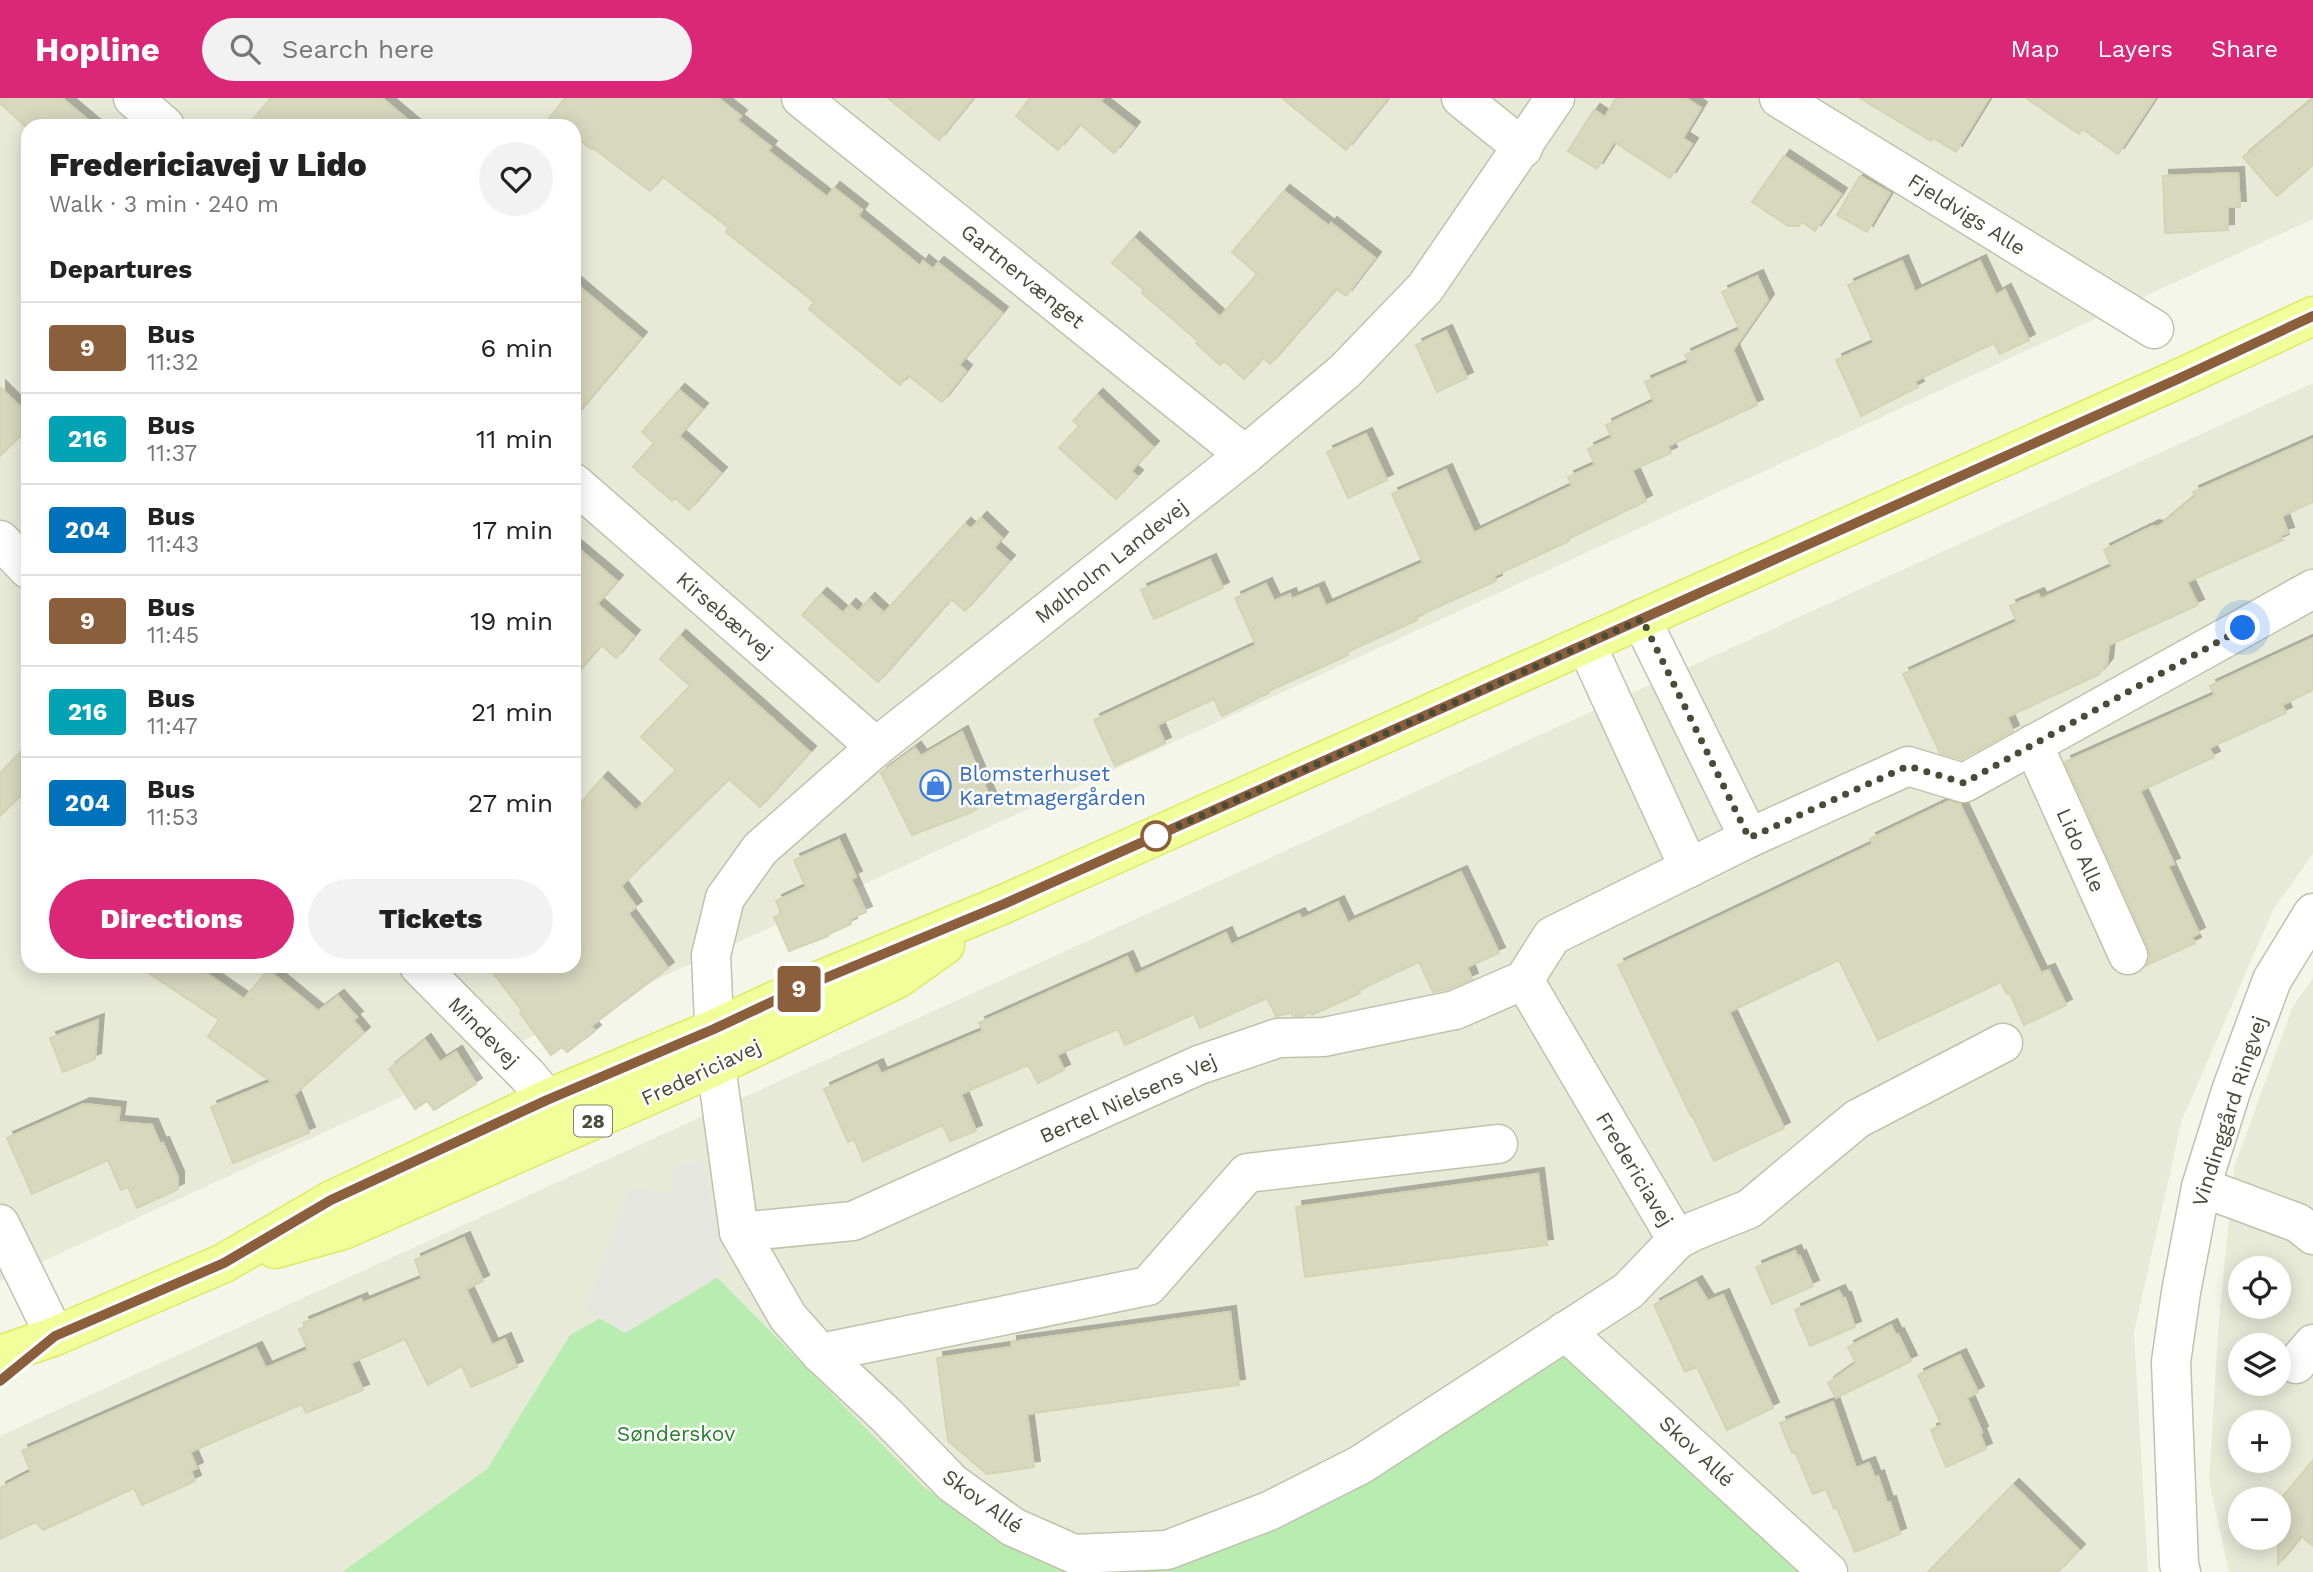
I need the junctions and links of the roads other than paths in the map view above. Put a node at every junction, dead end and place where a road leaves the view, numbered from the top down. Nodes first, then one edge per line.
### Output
1 (133, 98) edge
2 (801, 98) edge
3 (1461, 98) edge
4 (1555, 98) edge
5 (1779, 98) edge
6 (157, 119) edge
7 (1523, 148) junction
8 (2313, 316) edge
9 (2154, 329) dead end
10 (1245, 455) junction
11 (581, 489) edge
12 (0, 540) edge
13 (21, 562) edge
14 (2313, 589) edge
15 (1642, 619) junction
16 (1586, 644) junction
17 (2033, 744) junction
18 (876, 747) junction
19 (1749, 838) junction
20 (1689, 868) junction
21 (2313, 913) edge
22 (2128, 956) dead end
23 (426, 973) edge
24 (1524, 980) junction
25 (2003, 1043) dead end
26 (715, 1047) junction
27 (547, 1100) junction
28 (1497, 1144) dead end
29 (2201, 1187) junction
30 (2308, 1221) edge
31 (0, 1224) edge
32 (738, 1232) junction
33 (1676, 1240) junction
34 (224, 1263) junction
35 (1565, 1331) junction
36 (55, 1336) junction
37 (820, 1353) junction
38 (0, 1354) edge
39 (0, 1381) edge
40 (1828, 1572) edge
41 (2181, 1572) edge

1 - 6 street
2 - 10 street, Gartnervænget
3 - 7 street
4 - 7 street, Mølholm Landevej
5 - 9 street, Fjeldvigs Alle
7 - 10 street, Mølholm Landevej
8 - 15 main road, Fredericiavej / 28
10 - 18 street, Mølholm Landevej
11 - 18 street, Kirsebærvej
12 - 13 street
14 - 17 street
15 - 16 main road, Fredericiavej / 28
15 - 19 street
16 - 20 street
16 - 26 main road, Fredericiavej / 28
17 - 19 street
17 - 22 street, Lido Alle
18 - 26 street, Mølholm Landevej
19 - 20 street
20 - 24 street
21 - 29 street, Vindinggård Ringvej
23 - 27 street, Mindevej
24 - 32 street, Bertel Nielsens Vej
24 - 33 street, Fredericiavej
25 - 33 street, Fredericiavej
26 - 27 main road, Fredericiavej / 28
26 - 32 street, Skov Allé
26 - 34 main road, Fredericiavej / 28
27 - 34 main road, Fredericiavej / 28
28 - 37 street
29 - 30 street
29 - 41 street, Vindinggård Ringvej
31 - 36 street
32 - 37 street, Skov Allé
33 - 35 street, Skov Allé
34 - 36 main road, Fredericiavej / 28
35 - 37 street, Skov Allé
35 - 40 street, Skov Allé
36 - 38 main road, Fredericiavej / 28
36 - 39 main road, Fredericiavej / 28

